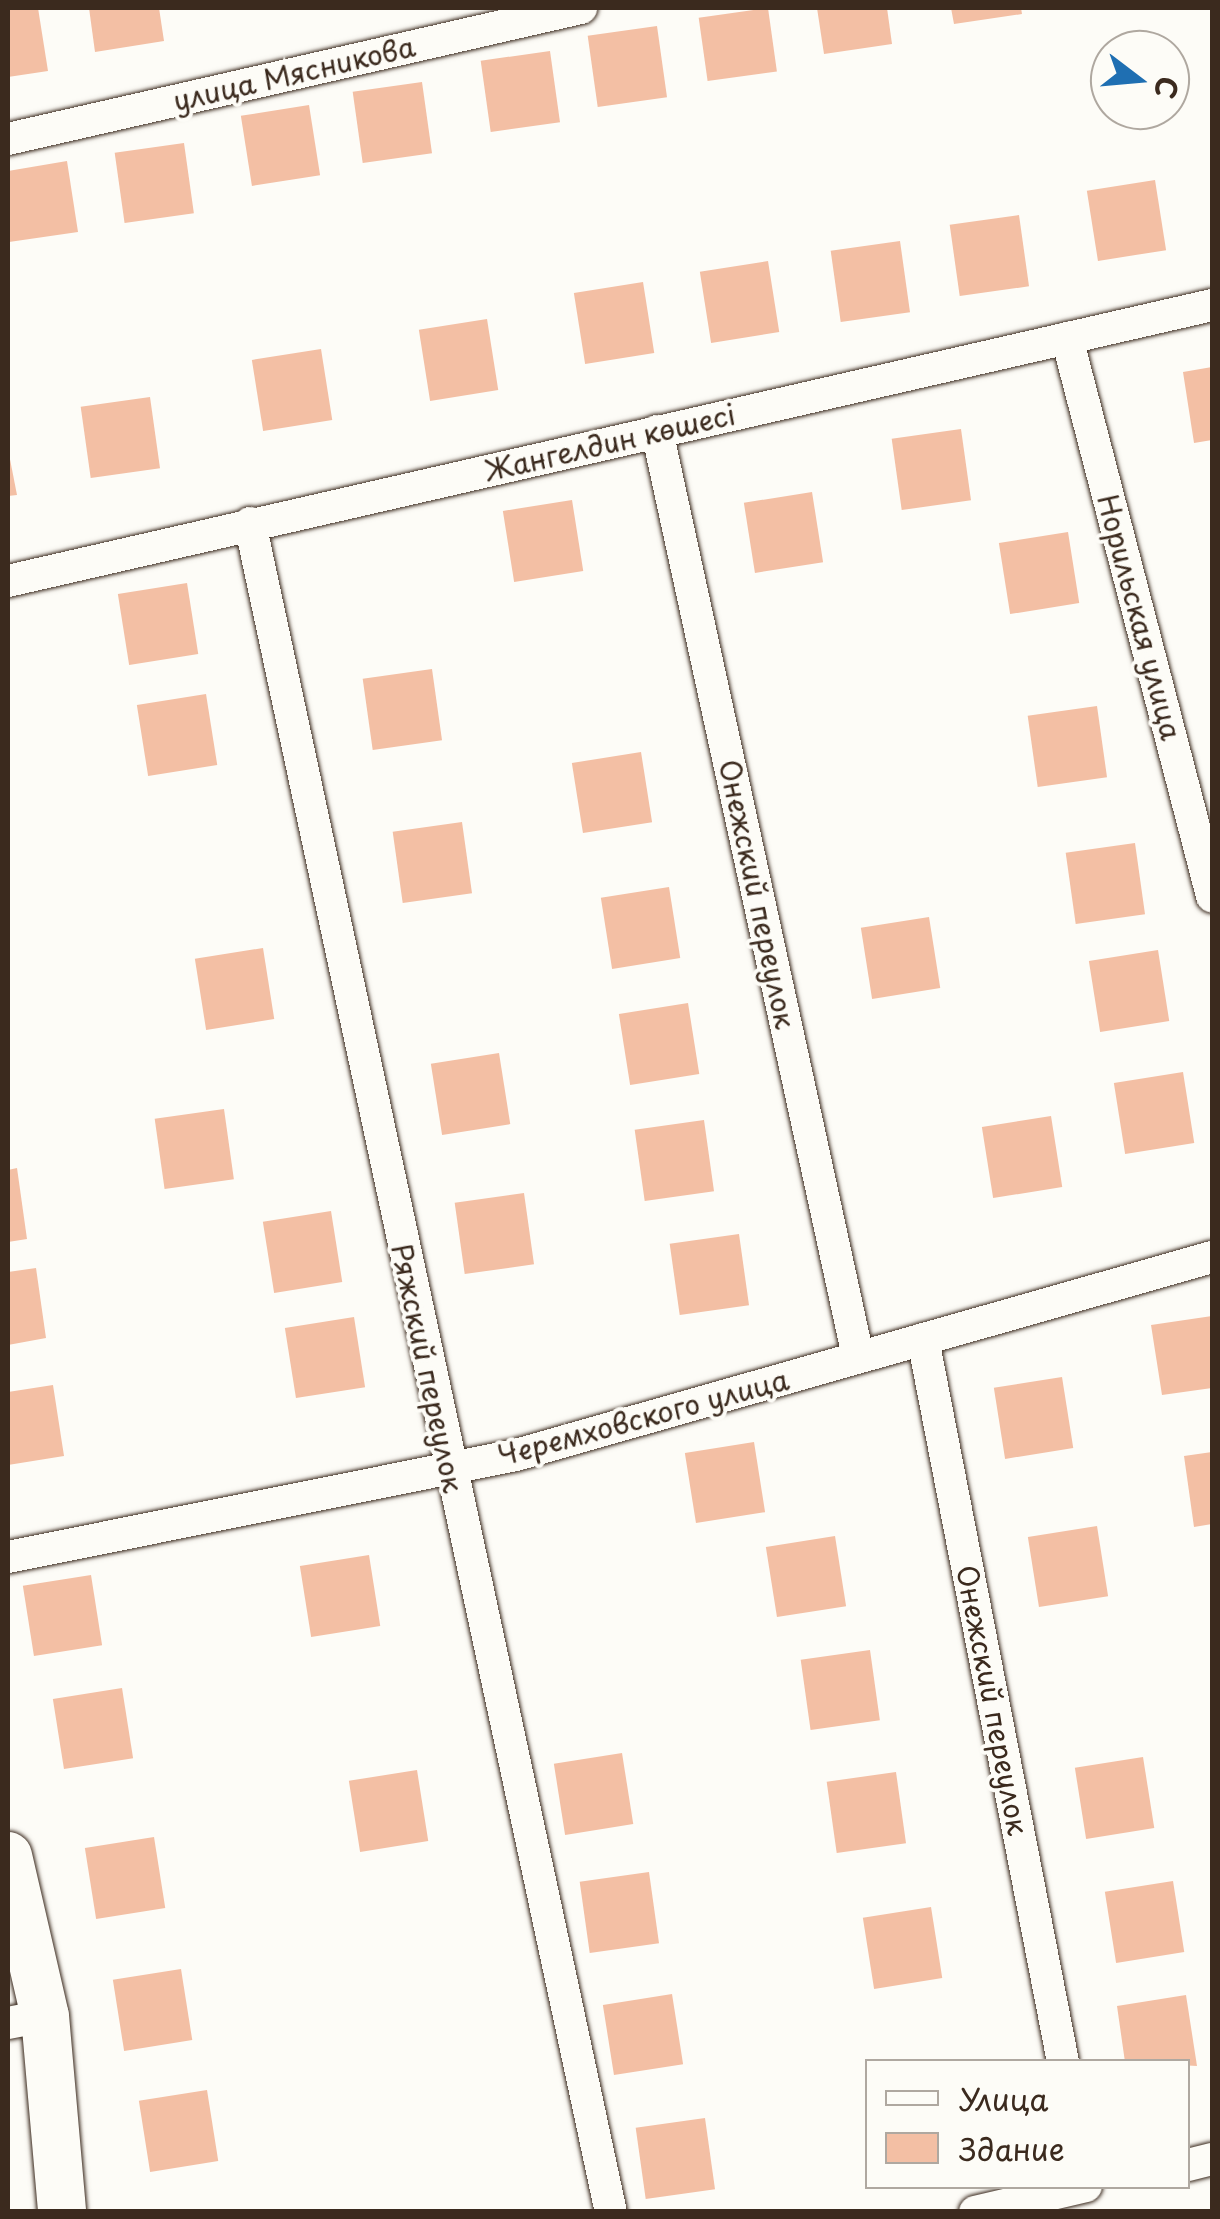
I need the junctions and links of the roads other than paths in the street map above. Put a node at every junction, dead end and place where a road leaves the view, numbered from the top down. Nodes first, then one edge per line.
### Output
1 (580, 8) edge
2 (8, 138) edge
3 (1212, 306) edge
4 (1067, 338) junction
5 (657, 431) junction
6 (250, 523) junction
7 (8, 581) edge
8 (1212, 896) edge
9 (1212, 1256) edge
10 (922, 1339) junction
11 (858, 1357) junction
12 (449, 1466) junction
13 (8, 1557) edge
14 (8, 1856) edge
15 (26, 2019) edge
16 (1062, 2059) edge
17 (1073, 2189) edge
18 (62, 2212) edge
19 (612, 2212) edge
20 (975, 2212) edge

1 - 2 street, улица Мясникова
3 - 4 street, Жангелдин көшесі
4 - 5 street, Жангелдин көшесі
4 - 8 street, Норильская улица
5 - 6 street, Жангелдин көшесі
5 - 11 street, Онежский переулок
6 - 7 street, Жангелдин көшесі
6 - 12 street, Ряжский переулок
9 - 10 street, Черемховского улица
10 - 11 street, Черемховского улица
10 - 16 street, Онежский переулок
11 - 12 street, Черемховского улица
12 - 13 street, Черемховского улица
12 - 19 street, Ряжский переулок
14 - 15 street
15 - 18 street
17 - 20 street

